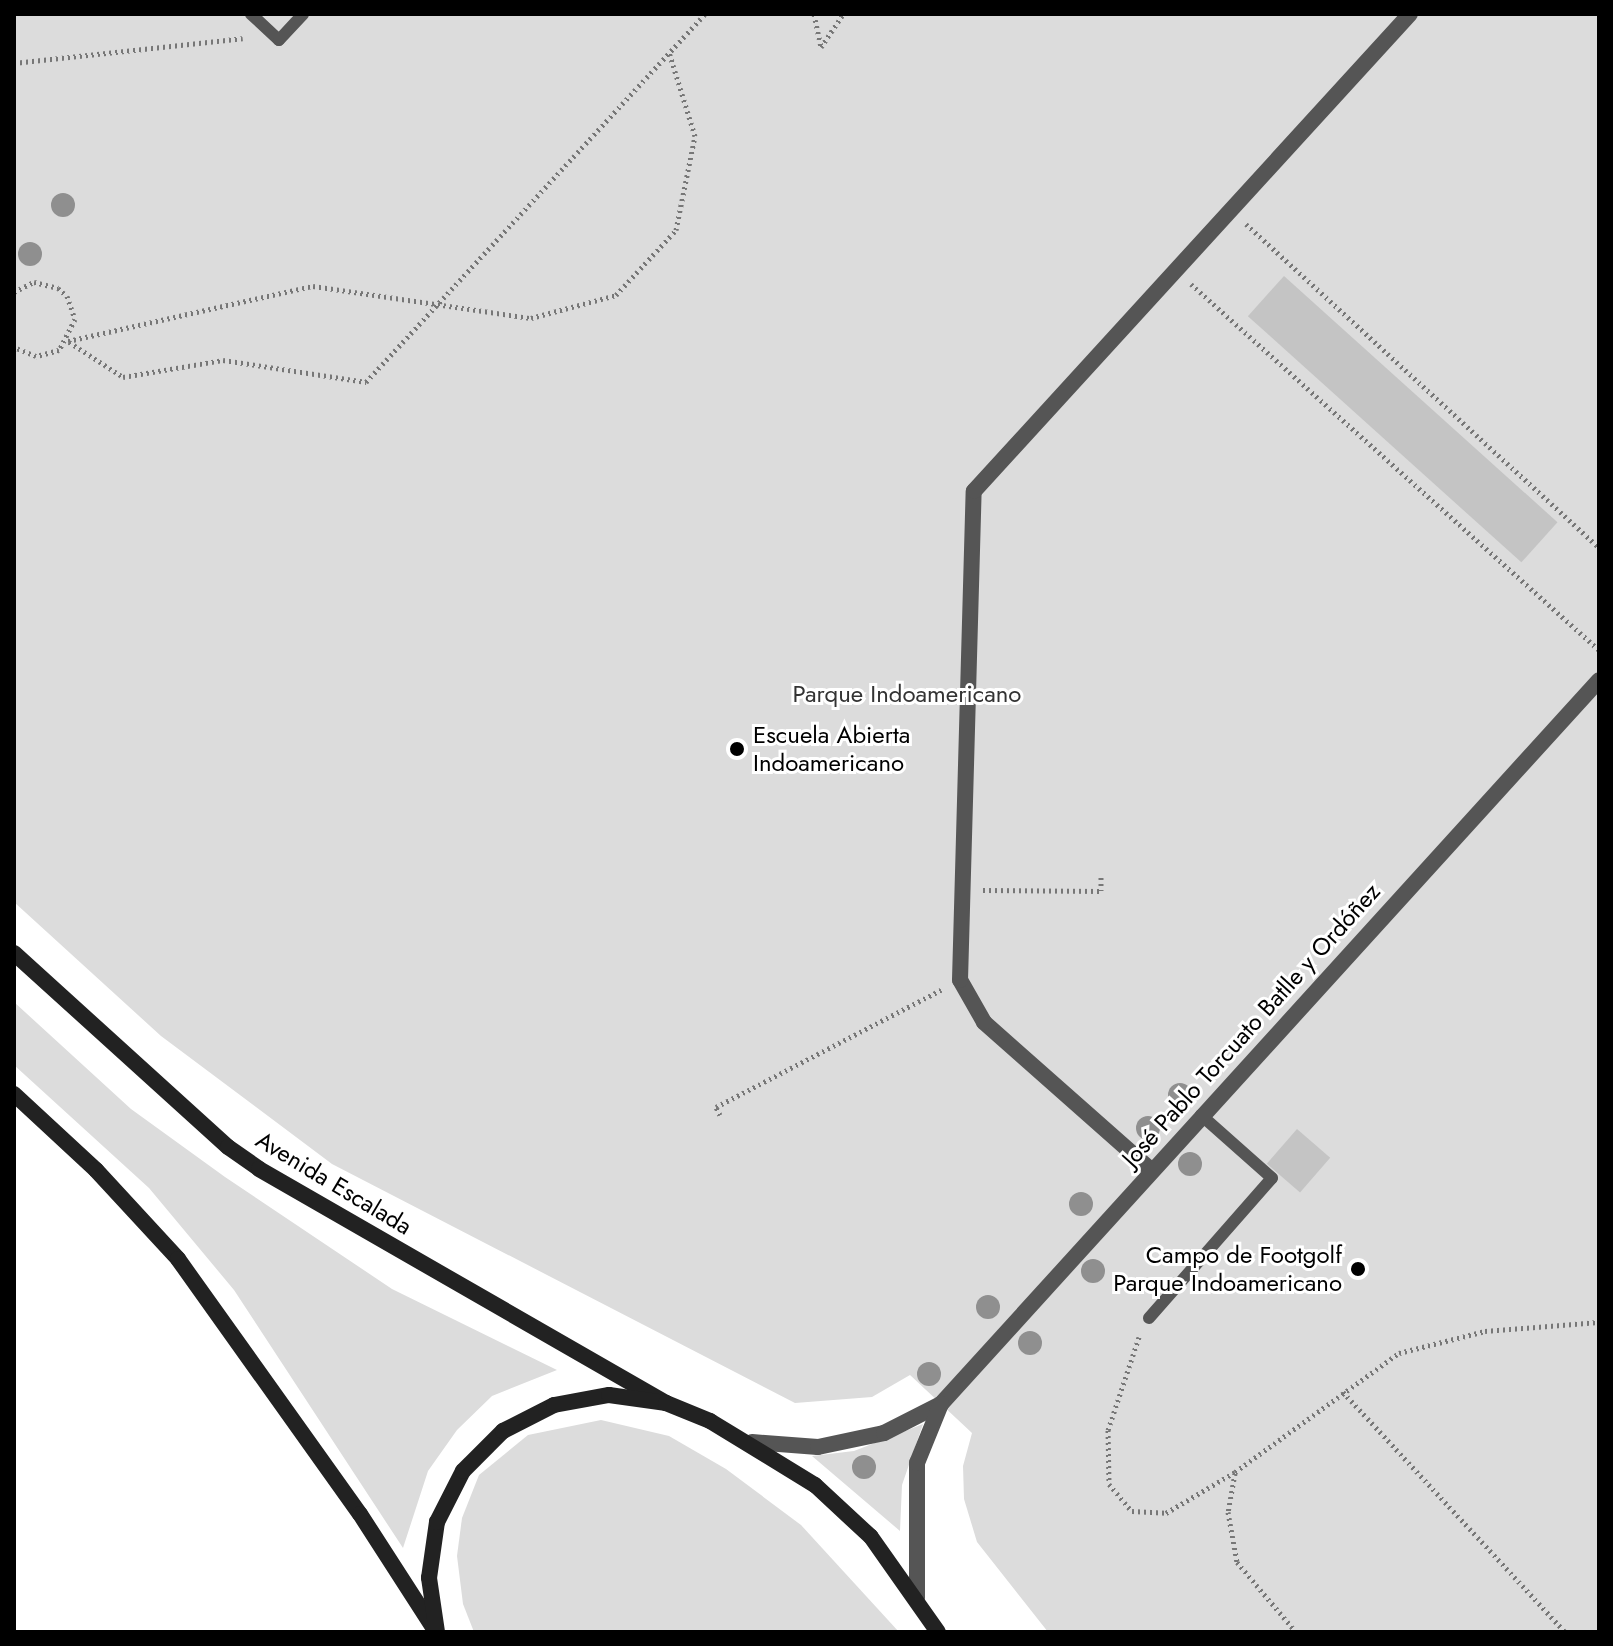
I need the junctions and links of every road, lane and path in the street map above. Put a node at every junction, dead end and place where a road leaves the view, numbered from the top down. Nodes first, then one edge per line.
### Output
1 (251, 14) edge
2 (303, 14) edge
3 (705, 14) edge
4 (814, 14) edge
5 (843, 14) edge
6 (1410, 14) edge
7 (279, 40) junction
8 (669, 52) junction
9 (14, 63) edge
10 (1231, 210) junction
11 (1176, 270) junction
12 (14, 292) edge
13 (436, 305) junction
14 (68, 341) junction
15 (14, 347) edge
16 (1599, 548) edge
17 (1599, 650) edge
18 (1599, 680) edge
19 (1101, 877) dead end
20 (963, 890) junction
21 (14, 953) edge
22 (960, 980) junction
23 (866, 1029) junction
24 (869, 1036) dead end
25 (14, 1094) edge
26 (720, 1115) dead end
27 (1201, 1115) junction
28 (1151, 1170) junction
29 (1149, 1318) joint
30 (1599, 1322) edge
31 (1343, 1392) junction
32 (666, 1403) junction
33 (941, 1404) junction
34 (752, 1442) junction
35 (1235, 1472) junction
36 (917, 1598) junction
37 (436, 1632) edge
38 (938, 1632) edge
39 (1296, 1632) edge
40 (1565, 1632) edge

1 - 7 lane
2 - 7 lane
3 - 8 path
4 - 5 path
6 - 10 street
7 - 9 path
8 - 13 path
8 - 13 path
10 - 11 street
10 - 16 path
11 - 17 path
11 - 20 street
12 - 14 path
13 - 14 path
13 - 14 path
14 - 15 path
18 - 27 street, José Pablo Torcuato Batlle y Ordóñez
19 - 20 path
20 - 22 street
21 - 32 main road, Avenida Escalada
22 - 23 path
22 - 28 street
23 - 24 path
23 - 26 path
25 - 37 main road
27 - 28 street, José Pablo Torcuato Batlle y Ordóñez
27 - 29 lane
28 - 33 street, José Pablo Torcuato Batlle y Ordóñez
29 - 35 path
30 - 31 path
31 - 35 path
31 - 40 path
32 - 34 main road
32 - 37 main road
33 - 34 street, José Pablo Torcuato Batlle y Ordóñez
33 - 36 street, José Pablo Torcuato Batlle y Ordóñez
34 - 36 main road
35 - 39 path
36 - 38 main road

